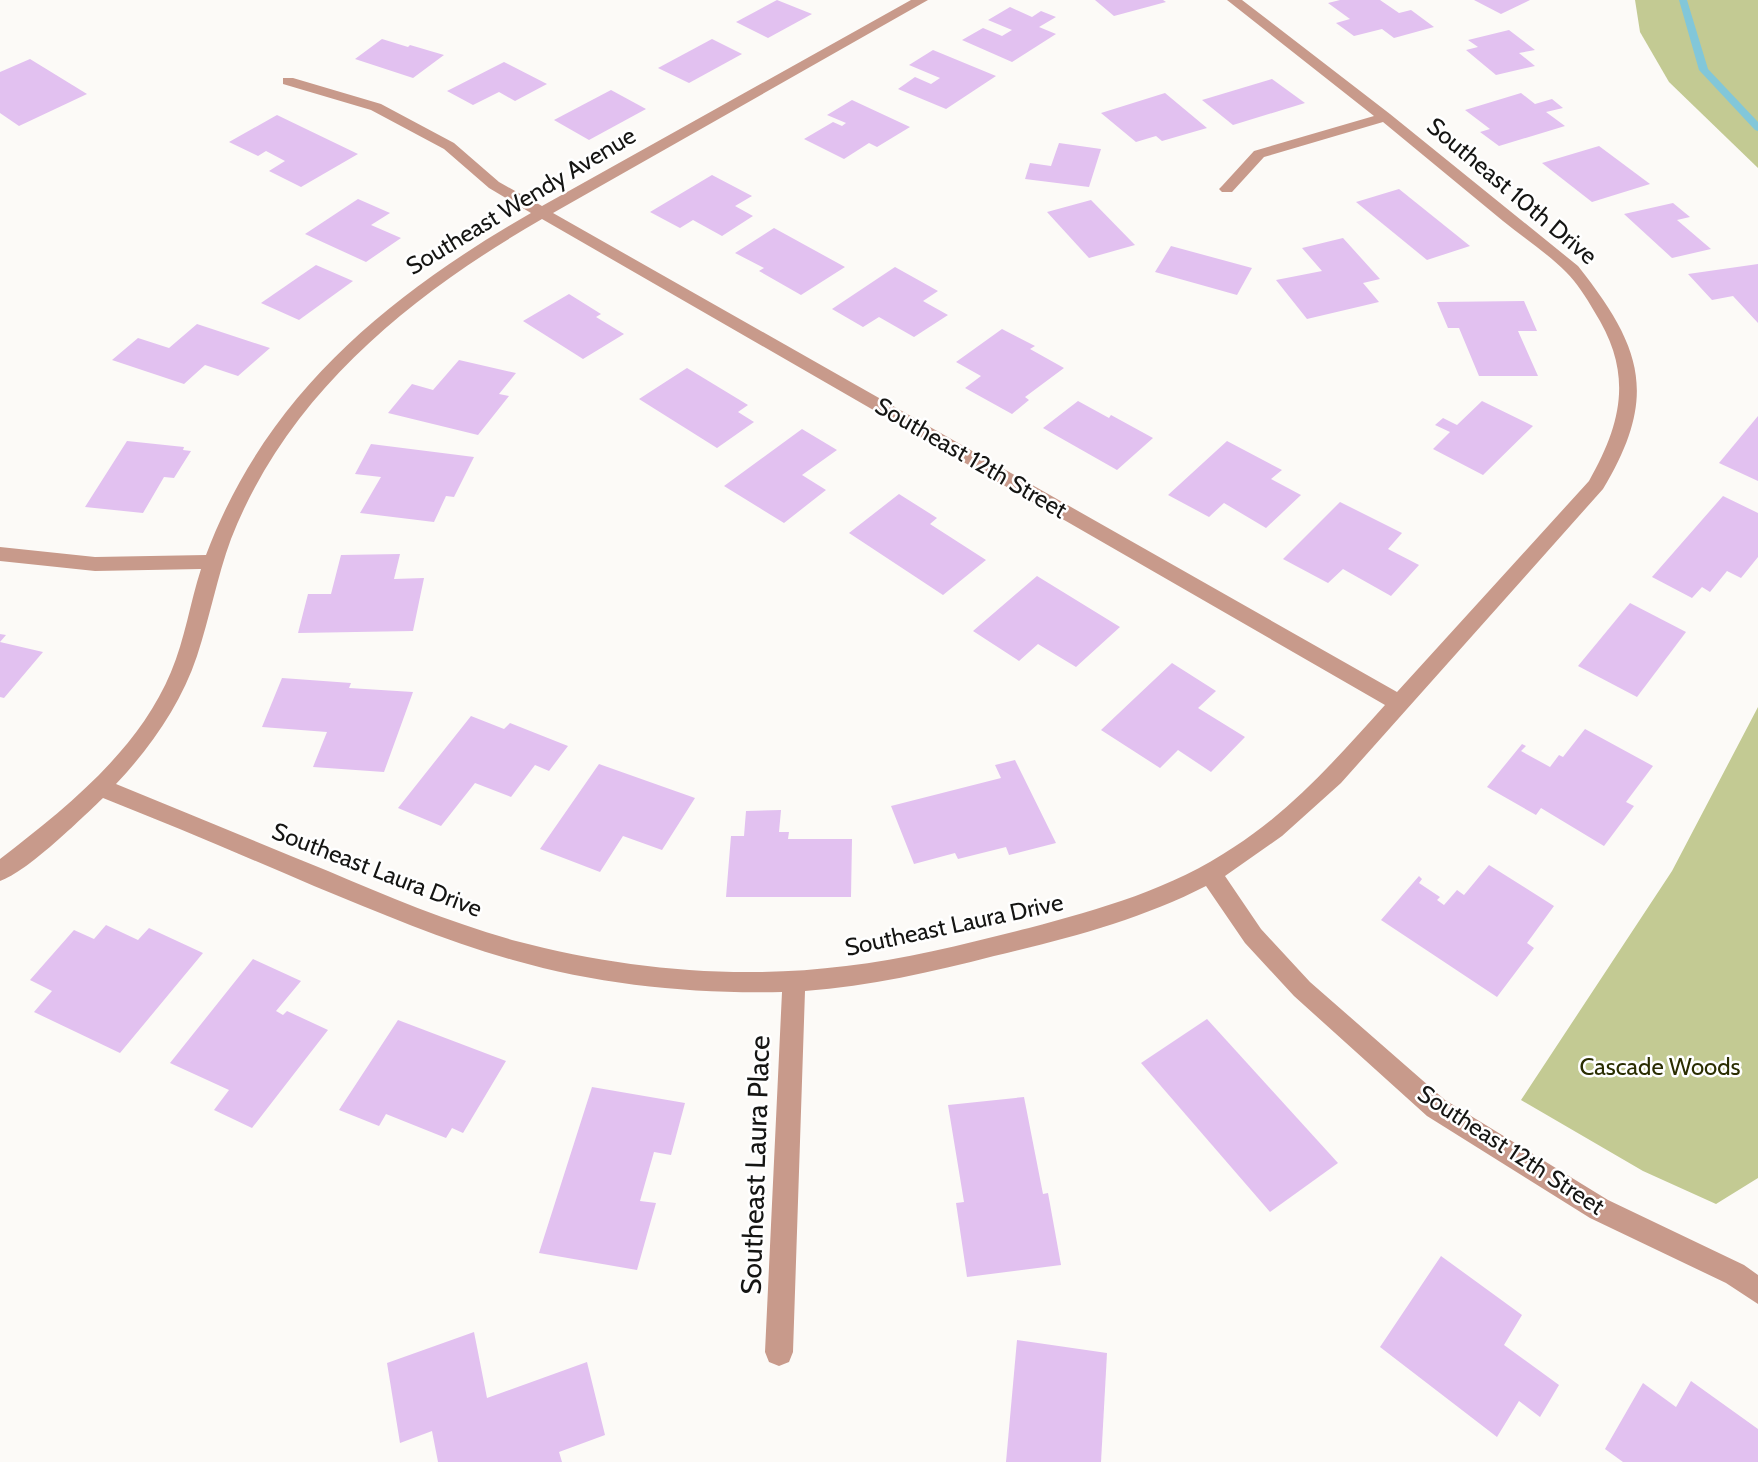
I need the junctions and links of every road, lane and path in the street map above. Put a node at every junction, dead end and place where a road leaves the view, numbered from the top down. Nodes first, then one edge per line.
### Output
1 (921, 0) edge
2 (1234, 0) edge
3 (288, 81) dead end
4 (1385, 117) junction
5 (1227, 189) dead end
6 (542, 213) junction
7 (0, 554) edge
8 (213, 562) junction
9 (1400, 704) junction
10 (100, 787) junction
11 (0, 872) edge
12 (1210, 873) junction
13 (794, 981) junction
14 (1758, 1291) edge
15 (779, 1352) dead end

1 - 6 street, Southeast Wendy Avenue
2 - 4 street, Southeast 10th Drive
3 - 6 street, Southeast 12th Street
4 - 5 street
4 - 9 street, Southeast 10th Drive
6 - 8 street, Southeast Wendy Avenue
6 - 9 street, Southeast 12th Street
7 - 8 street
8 - 10 street, Southeast Wendy Avenue
9 - 12 street, Southeast Laura Drive
10 - 11 street, Southeast Wendy Avenue
10 - 13 street, Southeast Laura Drive
12 - 13 street, Southeast Laura Drive
12 - 14 street, Southeast 12th Street
13 - 15 street, Southeast Laura Place

